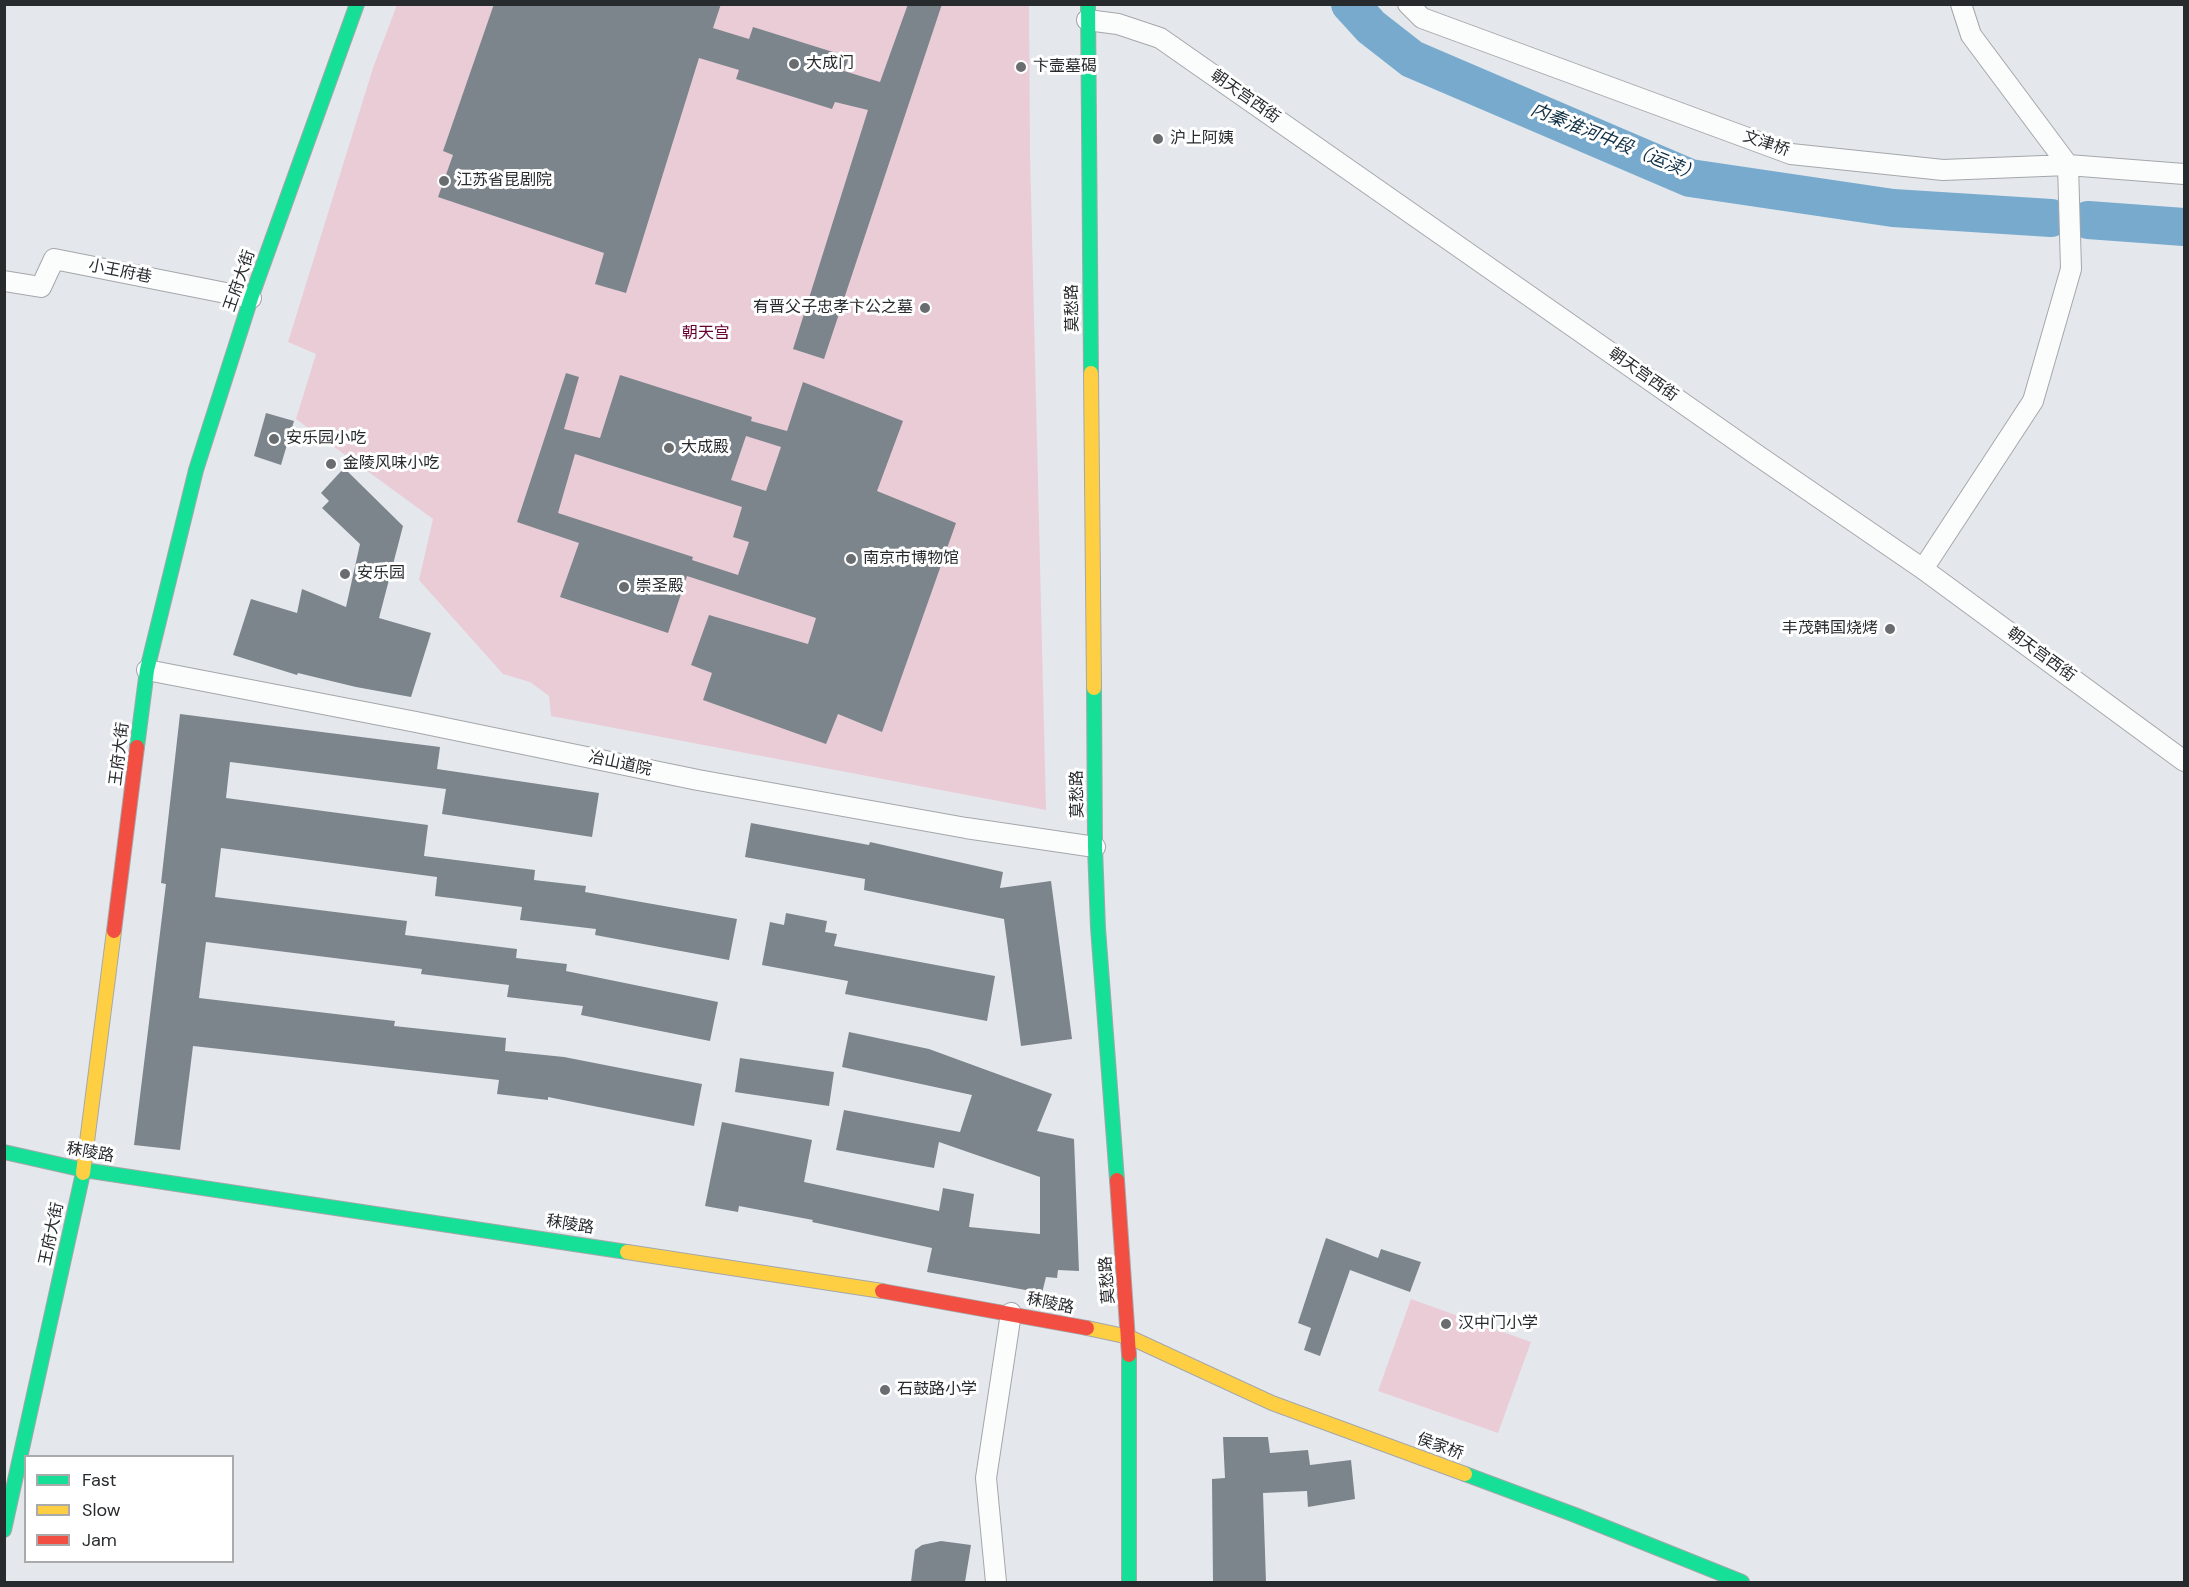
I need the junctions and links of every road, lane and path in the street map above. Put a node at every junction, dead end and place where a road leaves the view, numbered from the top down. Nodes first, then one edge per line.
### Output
1 (357, 4) edge
2 (1961, 4) edge
3 (1420, 9) edge
4 (1088, 12) edge
5 (2068, 165) junction
6 (2184, 174) edge
7 (4, 281) edge
8 (251, 298) junction
9 (1923, 568) junction
10 (147, 670) junction
11 (2184, 761) edge
12 (1095, 847) junction
13 (4, 1152) edge
14 (84, 1170) junction
15 (1011, 1313) junction
16 (1129, 1337) junction
17 (4, 1530) edge
18 (996, 1582) edge
19 (1130, 1582) edge
20 (1742, 1582) edge

1 - 8 street, 王府大街
2 - 5 street
3 - 5 street, 文津桥
4 - 9 street, 朝天宫西街
4 - 12 street, 莫愁路
5 - 6 street, 文津桥
5 - 9 street
7 - 8 street, 小王府巷
8 - 10 street, 王府大街
9 - 11 street, 朝天宫西街
10 - 12 street, 冶山道院
10 - 14 street, 王府大街
12 - 16 street, 莫愁路
13 - 14 street, 秣陵路
14 - 15 street, 秣陵路
14 - 17 street, 王府大街
15 - 16 street, 秣陵路
15 - 18 street
16 - 19 street, 莫愁路
16 - 20 street, 侯家桥

